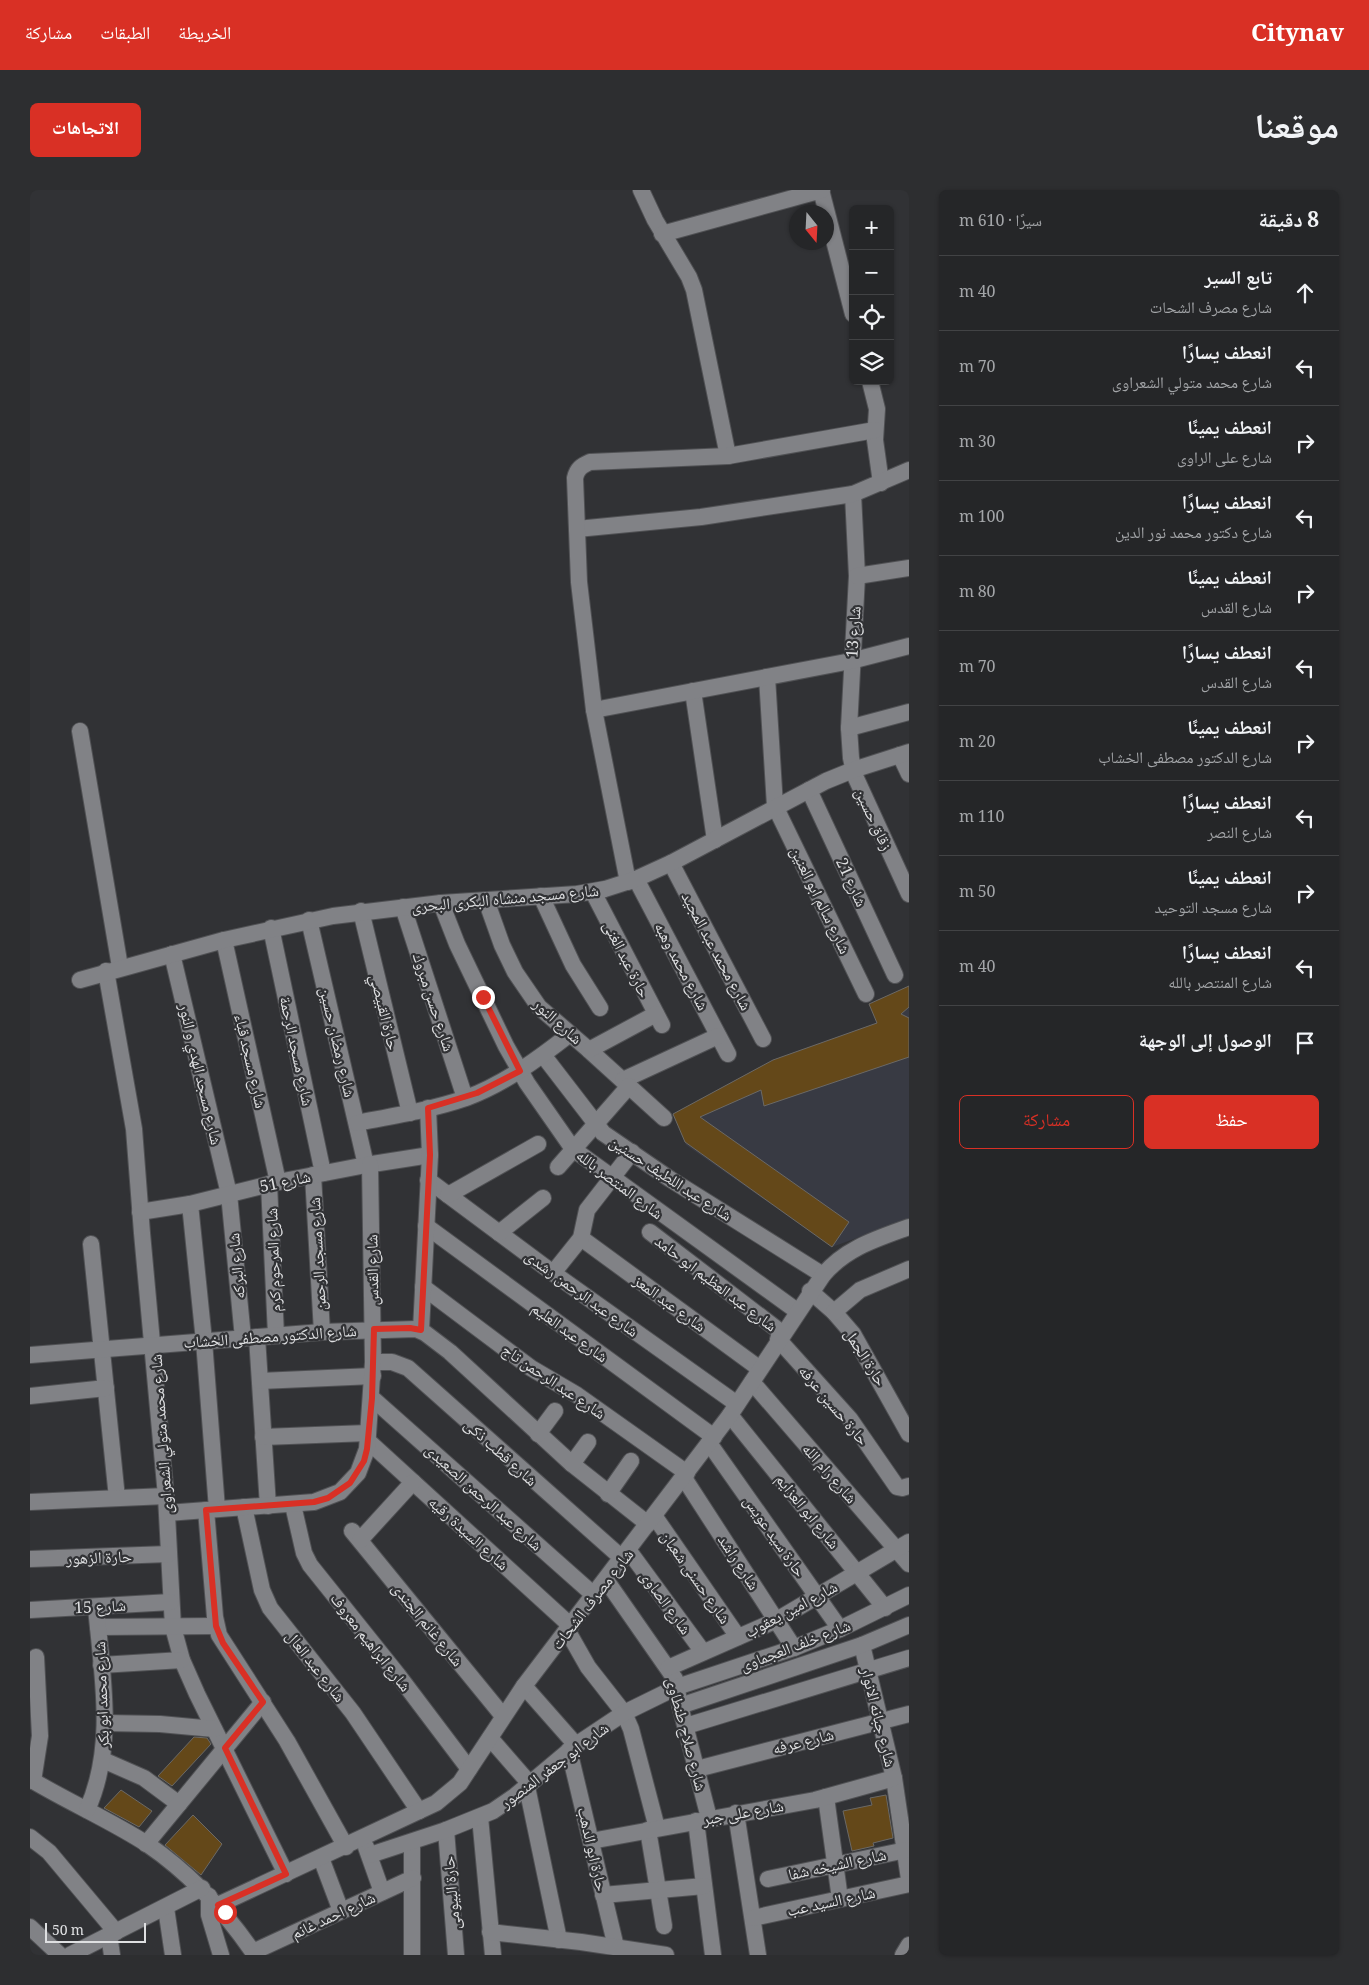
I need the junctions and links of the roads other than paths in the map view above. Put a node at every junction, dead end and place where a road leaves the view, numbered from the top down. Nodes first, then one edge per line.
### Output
1 (641, 190) edge
2 (821, 190) edge
3 (662, 234) junction
4 (849, 298) edge
5 (871, 385) edge
6 (875, 430) junction
7 (728, 456) junction
8 (909, 470) edge
9 (881, 483) junction
10 (853, 494) junction
11 (577, 529) junction
12 (909, 568) edge
13 (857, 576) junction
14 (909, 646) edge
15 (851, 660) junction
16 (767, 677) junction
17 (693, 691) junction
18 (594, 710) junction
19 (909, 712) edge
20 (849, 728) junction
21 (80, 731) dead end
22 (905, 754) edge
23 (853, 770) junction
24 (909, 774) edge
25 (809, 790) junction
26 (775, 806) junction
27 (715, 840) junction
28 (671, 863) junction
29 (632, 881) junction
30 (594, 892) junction
31 (909, 894) edge
32 (541, 896) junction
33 (486, 900) junction
34 (441, 903) junction
35 (403, 907) junction
36 (361, 912) junction
37 (309, 920) junction
38 (271, 928) junction
39 (224, 940) junction
40 (172, 954) junction
41 (113, 969) junction
42 (895, 975) dead end
43 (80, 980) dead end
44 (866, 994) dead end
45 (600, 1008) dead end
46 (570, 1034) junction
47 (718, 1036) junction
48 (763, 1039) dead end
49 (589, 1050) junction
50 (728, 1054) dead end
51 (543, 1055) junction
52 (520, 1071) junction
53 (626, 1083) junction
54 (465, 1098) junction
55 (428, 1108) junction
56 (410, 1113) junction
57 (664, 1118) dead end
58 (357, 1124) junction
59 (595, 1124) junction
60 (538, 1144) dead end
61 (573, 1149) junction
62 (632, 1152) junction
63 (430, 1155) junction
64 (368, 1164) junction
65 (558, 1167) dead end
66 (318, 1174) junction
67 (611, 1179) junction
68 (428, 1180) junction
69 (274, 1183) junction
70 (229, 1194) junction
71 (448, 1195) junction
72 (543, 1198) dead end
73 (190, 1204) junction
74 (140, 1212) junction
75 (426, 1226) junction
76 (909, 1227) edge
77 (650, 1232) dead end
78 (499, 1233) junction
79 (581, 1238) junction
80 (91, 1244) dead end
81 (553, 1273) junction
82 (823, 1275) junction
83 (908, 1275) edge
84 (423, 1287) junction
85 (810, 1291) junction
86 (797, 1312) junction
87 (834, 1312) junction
88 (374, 1329) junction
89 (421, 1330) junction
90 (322, 1332) junction
91 (276, 1335) junction
92 (780, 1336) junction
93 (250, 1337) junction
94 (204, 1340) junction
95 (154, 1344) junction
96 (102, 1348) junction
97 (30, 1355) edge
98 (373, 1369) junction
99 (756, 1376) junction
100 (260, 1381) junction
101 (106, 1388) junction
102 (30, 1396) edge
103 (372, 1398) junction
104 (734, 1410) junction
105 (555, 1411) dead end
106 (538, 1434) junction
107 (909, 1434) edge
108 (263, 1437) junction
109 (368, 1437) junction
110 (711, 1440) junction
111 (588, 1442) dead end
112 (631, 1461) dead end
113 (572, 1464) junction
114 (685, 1475) junction
115 (413, 1482) junction
116 (909, 1486) edge
117 (608, 1494) junction
118 (166, 1496) junction
119 (117, 1498) junction
120 (30, 1502) edge
121 (293, 1505) junction
122 (268, 1506) junction
123 (244, 1507) junction
124 (212, 1509) junction
125 (167, 1513) junction
126 (651, 1521) junction
127 (902, 1546) edge
128 (169, 1554) junction
129 (626, 1555) junction
130 (30, 1559) edge
131 (909, 1564) edge
132 (856, 1572) junction
133 (606, 1580) junction
134 (909, 1595) edge
135 (594, 1596) junction
136 (818, 1597) junction
137 (171, 1602) junction
138 (96, 1606) junction
139 (885, 1608) junction
140 (30, 1610) edge
141 (777, 1620) junction
142 (909, 1625) edge
143 (216, 1626) junction
144 (98, 1627) junction
145 (173, 1627) junction
146 (569, 1628) junction
147 (840, 1629) junction
148 (738, 1637) junction
149 (862, 1646) junction
150 (794, 1648) junction
151 (703, 1652) junction
152 (36, 1657) dead end
153 (909, 1658) edge
154 (182, 1660) junction
155 (101, 1665) junction
156 (668, 1668) junction
157 (868, 1669) junction
158 (524, 1686) junction
159 (677, 1686) junction
160 (263, 1702) junction
161 (680, 1706) junction
162 (624, 1713) junction
163 (909, 1714) edge
164 (503, 1716) junction
165 (882, 1721) junction
166 (105, 1723) junction
167 (686, 1726) junction
168 (214, 1729) junction
169 (490, 1738) junction
170 (225, 1748) junction
171 (573, 1748) junction
172 (103, 1760) junction
173 (697, 1769) junction
174 (469, 1770) junction
175 (894, 1778) junction
176 (31, 1780) edge
177 (529, 1785) junction
178 (826, 1797) junction
179 (179, 1804) junction
180 (87, 1810) junction
181 (419, 1811) junction
182 (736, 1813) junction
183 (480, 1817) junction
184 (703, 1820) junction
185 (653, 1829) junction
186 (446, 1830) junction
187 (30, 1837) edge
188 (364, 1839) junction
189 (591, 1841) junction
190 (412, 1843) junction
191 (146, 1844) junction
192 (346, 1847) junction
193 (906, 1850) junction
194 (370, 1856) junction
195 (321, 1858) junction
196 (835, 1865) junction
197 (286, 1874) junction
198 (413, 1878) junction
199 (768, 1879) dead end
200 (909, 1879) edge
201 (909, 1884) edge
202 (704, 1886) junction
203 (658, 1890) junction
204 (382, 1892) junction
205 (603, 1894) junction
206 (210, 1896) junction
207 (840, 1899) junction
208 (166, 1908) junction
209 (341, 1911) junction
210 (752, 1918) junction
211 (664, 1926) dead end
212 (30, 1927) edge
213 (490, 1932) junction
214 (112, 1933) junction
215 (559, 1940) junction
216 (909, 1946) edge
217 (616, 1947) junction
218 (581, 1949) edge
219 (637, 1952) edge
220 (254, 1954) edge
221 (60, 1955) edge
222 (70, 1955) edge
223 (112, 1955) edge
224 (174, 1955) edge
225 (221, 1955) edge
226 (412, 1955) edge
227 (456, 1955) edge
228 (493, 1955) edge
229 (666, 1955) edge
230 (713, 1955) edge
231 (758, 1955) edge
232 (903, 1955) edge

1 - 3 street
2 - 3 street
2 - 4 street
3 - 7 street
5 - 6 street
6 - 7 street, شارع محمد وهبه
6 - 9 street
7 - 11 street, شارع محمد وهبه
8 - 9 street
9 - 10 street
10 - 11 street
10 - 13 street, شارع 13
11 - 18 street, شارع محمد وهبه
12 - 13 street
13 - 15 street, شارع 13
14 - 15 street
15 - 16 street
15 - 20 street, شارع 13
16 - 17 street
16 - 26 street
17 - 18 street
17 - 27 street
18 - 29 street, شارع محمد وهبه
19 - 20 street
20 - 23 street, شارع 13
21 - 41 street, شارع محمد متولي الشعراوى
22 - 23 street, شارع مسجد منشاه البكرى البحرى
22 - 24 street
23 - 25 street, شارع مسجد منشاه البكرى البحرى
23 - 31 street, زقاق حسين
25 - 26 street, شارع مسجد منشاه البكرى البحرى
25 - 42 street, شارع 21
26 - 27 street, شارع مسجد منشاه البكرى البحرى
26 - 44 street, شارع سالم ابو العنين
27 - 28 street, شارع مسجد منشاه البكرى البحرى
28 - 29 street, شارع مسجد منشاه البكرى البحرى
28 - 48 street, شارع محمد عبد المجيد
29 - 30 street, شارع مسجد منشاه البكرى البحرى
29 - 47 street, شارع محمد وهبه
30 - 32 street, شارع مسجد منشاه البكرى البحرى
30 - 49 street, حارة عبد الغنى
32 - 33 street, شارع مسجد منشاه البكرى البحرى
32 - 45 street
33 - 34 street, شارع مسجد منشاه البكرى البحرى
33 - 46 street, شارع النور
34 - 35 street, شارع مسجد منشاه البكرى البحرى
34 - 52 street, شارع المنتصر بالله
35 - 36 street, شارع مسجد منشاه البكرى البحرى
35 - 54 street, شارع حسن مبروك
36 - 37 street, شارع مسجد منشاه البكرى البحرى
36 - 56 street, حارة القبيصي
37 - 38 street, شارع مسجد منشاه البكرى البحرى
37 - 58 street, شارع رمضان حسين
38 - 39 street, شارع مسجد منشاه البكرى البحرى
38 - 66 street, شارع مسجد الرحمة
39 - 40 street, شارع مسجد منشاه البكرى البحرى
39 - 69 street, شارع مسجد قباء
40 - 41 street, شارع مسجد منشاه البكرى البحرى
40 - 70 street, شارع مسجد الهدي و النور
41 - 43 street, شارع مسجد منشاه البكرى البحرى
41 - 74 street, شارع محمد متولي الشعراوى
46 - 49 street, شارع النور
46 - 51 street
47 - 50 street, شارع محمد وهبه
47 - 53 street
49 - 53 street, شارع النور
51 - 52 street
51 - 59 street, شارع عبد اللطيف حسنين
52 - 54 street
52 - 61 street, شارع المنتصر بالله
53 - 57 street, شارع النور
53 - 59 street
54 - 55 street
55 - 56 street
55 - 63 street
56 - 58 street
58 - 64 street, شارع رمضان حسين
59 - 61 street
59 - 62 street, شارع عبد اللطيف حسنين
60 - 71 street
61 - 65 street
61 - 67 street, شارع المنتصر بالله
62 - 67 street
62 - 82 street, شارع عبد اللطيف حسنين
63 - 64 street, شارع 51
63 - 68 street
64 - 66 street, شارع 51
64 - 88 street, شارع القدس
66 - 69 street, شارع 51
66 - 90 street, شارع مسجد الرحمن
67 - 79 street
67 - 86 street, شارع المنتصر بالله
68 - 71 street, شارع عبد الرحمن رشدى
68 - 75 street
69 - 70 street, شارع 51
69 - 91 street, شارع المرحوم كرم
70 - 73 street, شارع 51
70 - 93 street, شارع البركه
71 - 78 street, شارع عبد الرحمن رشدى
72 - 78 street
73 - 74 street, شارع 51
73 - 94 street
74 - 95 street, شارع محمد متولي الشعراوى
75 - 84 street
75 - 110 street, شارع عبد العليم
76 - 82 street, شارع مصرف الشحات
77 - 92 street, شارع عبد العظيم ابو حامد
78 - 81 street, شارع عبد الرحمن رشدى
79 - 81 street
79 - 99 street, شارع عبد المعز
80 - 96 street
81 - 104 street, شارع عبد الرحمن رشدى
82 - 85 street, شارع مصرف الشحات
83 - 87 street
84 - 89 street
84 - 114 street, شارع عبد الرحمن تاج
85 - 86 street, شارع مصرف الشحات
85 - 87 street, حارة الجمل
86 - 92 street, شارع مصرف الشحات
87 - 107 street, حارة الجمل
88 - 89 street, شارع الدكتور مصطفى الخشاب
88 - 90 street, شارع الدكتور مصطفى الخشاب
88 - 98 street, شارع القدس
89 - 106 street
90 - 91 street, شارع الدكتور مصطفى الخشاب
91 - 93 street, شارع الدكتور مصطفى الخشاب
92 - 99 street, شارع مصرف الشحات
92 - 116 street, حارة حسين عرفه
93 - 94 street, شارع الدكتور مصطفى الخشاب
93 - 100 street, شارع البركه
94 - 95 street, شارع الدكتور مصطفى الخشاب
94 - 124 street
95 - 96 street, شارع الدكتور مصطفى الخشاب
95 - 118 street, شارع محمد متولي الشعراوى
96 - 97 street, شارع الدكتور مصطفى الخشاب
96 - 101 street
98 - 100 street, شارع قطب ذكى
98 - 103 street, شارع القدس
98 - 129 street, شارع قطب ذكى
99 - 104 street, شارع مصرف الشحات
99 - 127 street, شارع رام الله
100 - 108 street, شارع البركه
101 - 102 street
101 - 119 street
103 - 109 street, شارع القدس
103 - 135 street, شارع عبد الرحمن الصعيدى
104 - 110 street, شارع مصرف الشحات
104 - 132 street, شارع ابو العزايم
105 - 106 street
106 - 113 street
108 - 109 street
108 - 122 street, شارع البركه
109 - 115 street, شارع السيدة رقيه
109 - 121 street, شارع القدس
110 - 114 street, شارع مصرف الشحات
110 - 136 street, حارة سيد عويس
111 - 113 street
112 - 117 street
113 - 117 street
114 - 126 street, شارع مصرف الشحات
114 - 141 street, شارع راشد
115 - 146 street, شارع السيدة رقيه
115 - 164 street, شارع غانم الجندى
117 - 126 street
118 - 119 street
118 - 125 street, شارع محمد متولي الشعراوى
119 - 120 street
121 - 122 street, شارع القدس
121 - 174 street, شارع ابراهيم معروف
122 - 123 street, شارع القدس
123 - 124 street, شارع القدس
123 - 181 street, شارع عبد العال
124 - 125 street, شارع القدس
124 - 143 street
125 - 128 street, شارع محمد متولي الشعراوى
126 - 129 street, شارع مصرف الشحات
126 - 148 street, شارع حسنى شعبان
127 - 131 street, شارع رام الله
127 - 132 street, شارع امين يعقوب
128 - 130 street, حارة الزهور
128 - 137 street, شارع محمد متولي الشعراوى
129 - 133 street, شارع مصرف الشحات
129 - 151 street, شارع الصاوى
132 - 136 street, شارع امين يعقوب
132 - 139 street, شارع ابو العزايم
133 - 135 street, شارع مصرف الشحات
133 - 156 street, شارع صلاح طنطاوى
134 - 139 street, شارع خلف العجماوى
135 - 146 street, شارع مصرف الشحات
136 - 141 street, شارع امين يعقوب
136 - 147 street, حارة سيد عويس
137 - 138 street, شارع 15
137 - 145 street, شارع محمد متولي الشعراوى
138 - 140 street, شارع 15
138 - 144 street, شارع محمد ابو بكر
139 - 147 street, شارع خلف العجماوى
141 - 148 street, شارع امين يعقوب
141 - 150 street, شارع راشد
142 - 149 street
143 - 145 street
143 - 160 street
144 - 145 street
144 - 155 street, شارع محمد ابو بكر
145 - 154 street, شارع محمد متولي الشعراوى
146 - 158 street, شارع مصرف الشحات
146 - 162 street, شارع السيدة رقيه
147 - 150 street, شارع خلف العجماوى
148 - 151 street, شارع امين يعقوب
149 - 157 street, شارع جبانه الانوار
149 - 161 street
150 - 159 street, شارع خلف العجماوى
151 - 156 street, شارع امين يعقوب
152 - 176 street
153 - 157 street
154 - 155 street
154 - 168 street, شارع محمد متولي الشعراوى
155 - 166 street, شارع محمد ابو بكر
156 - 159 street, شارع صلاح طنطاوى
157 - 165 street, شارع جبانه الانوار
157 - 167 street
158 - 164 street, شارع مصرف الشحات
158 - 171 street
159 - 161 street, شارع صلاح طنطاوى
159 - 162 street, شارع ابو جعفر المنصور
160 - 170 street
160 - 192 street
161 - 167 street, شارع صلاح طنطاوى
162 - 171 street, شارع ابو جعفر المنصور
162 - 185 street, شارع السيدة رقيه
163 - 165 street, شارع عرفه
164 - 169 street, شارع مصرف الشحات
165 - 173 street, شارع عرفه
165 - 175 street, شارع جبانه الانوار
166 - 168 street
166 - 172 street, شارع محمد ابو بكر
167 - 173 street, شارع صلاح طنطاوى
168 - 170 street, شارع محمد متولي الشعراوى
169 - 174 street, شارع مصرف الشحات
169 - 177 street
170 - 179 street
170 - 197 street, شارع محمد متولي الشعراوى
171 - 177 street, شارع ابو جعفر المنصور
171 - 189 street, حارة ابو الدهب
172 - 179 street
172 - 180 street, شارع محمد ابو بكر
173 - 184 street, شارع صلاح طنطاوى
174 - 181 street, شارع مصرف الشحات
175 - 178 street, شارع على جبر
175 - 193 street, شارع جبانه الانوار
176 - 180 street
177 - 183 street, شارع ابو جعفر المنصور
177 - 215 street
178 - 182 street, شارع على جبر
178 - 196 street
179 - 191 street
180 - 191 street
181 - 188 street, شارع مصرف الشحات
182 - 184 street, شارع على جبر
182 - 210 street
183 - 186 street, شارع ابو جعفر المنصور
183 - 213 street
184 - 185 street, شارع على جبر
184 - 202 street, شارع صلاح طنطاوى
185 - 189 street, شارع على جبر
185 - 203 street, شارع السيدة رقيه
186 - 190 street, شارع ابو جعفر المنصور
186 - 227 street, حارة البيومى
187 - 214 street
188 - 192 street, شارع مصرف الشحات
188 - 194 street
189 - 205 street, حارة ابو الدهب
190 - 194 street, شارع ابو جعفر المنصور
190 - 198 street
191 - 206 street
192 - 195 street, شارع مصرف الشحات
193 - 196 street, شارع الشيخه شفا
193 - 200 street, شارع جبانه الانوار
194 - 204 street
195 - 197 street, شارع مصرف الشحات
195 - 209 street
196 - 199 street, شارع الشيخه شفا
196 - 207 street
197 - 206 street, شارع مصرف الشحات
198 - 204 street, شارع احمد غانم
198 - 226 street
201 - 207 street, شارع السيد عب
202 - 203 street
202 - 230 street, شارع صلاح طنطاوى
203 - 205 street
203 - 211 street, شارع السيدة رقيه
204 - 209 street, شارع احمد غانم
205 - 217 street, حارة ابو الدهب
206 - 208 street, شارع مصرف الشحات
206 - 220 street
206 - 225 street
207 - 210 street, شارع السيد عب
208 - 214 street, شارع مصرف الشحات
208 - 224 street
209 - 220 street, شارع احمد غانم
210 - 231 street
212 - 221 street
213 - 215 street
213 - 228 street
214 - 222 street, شارع مصرف الشحات
214 - 223 street
215 - 218 street
216 - 232 street
217 - 218 street
217 - 219 street
219 - 229 street

